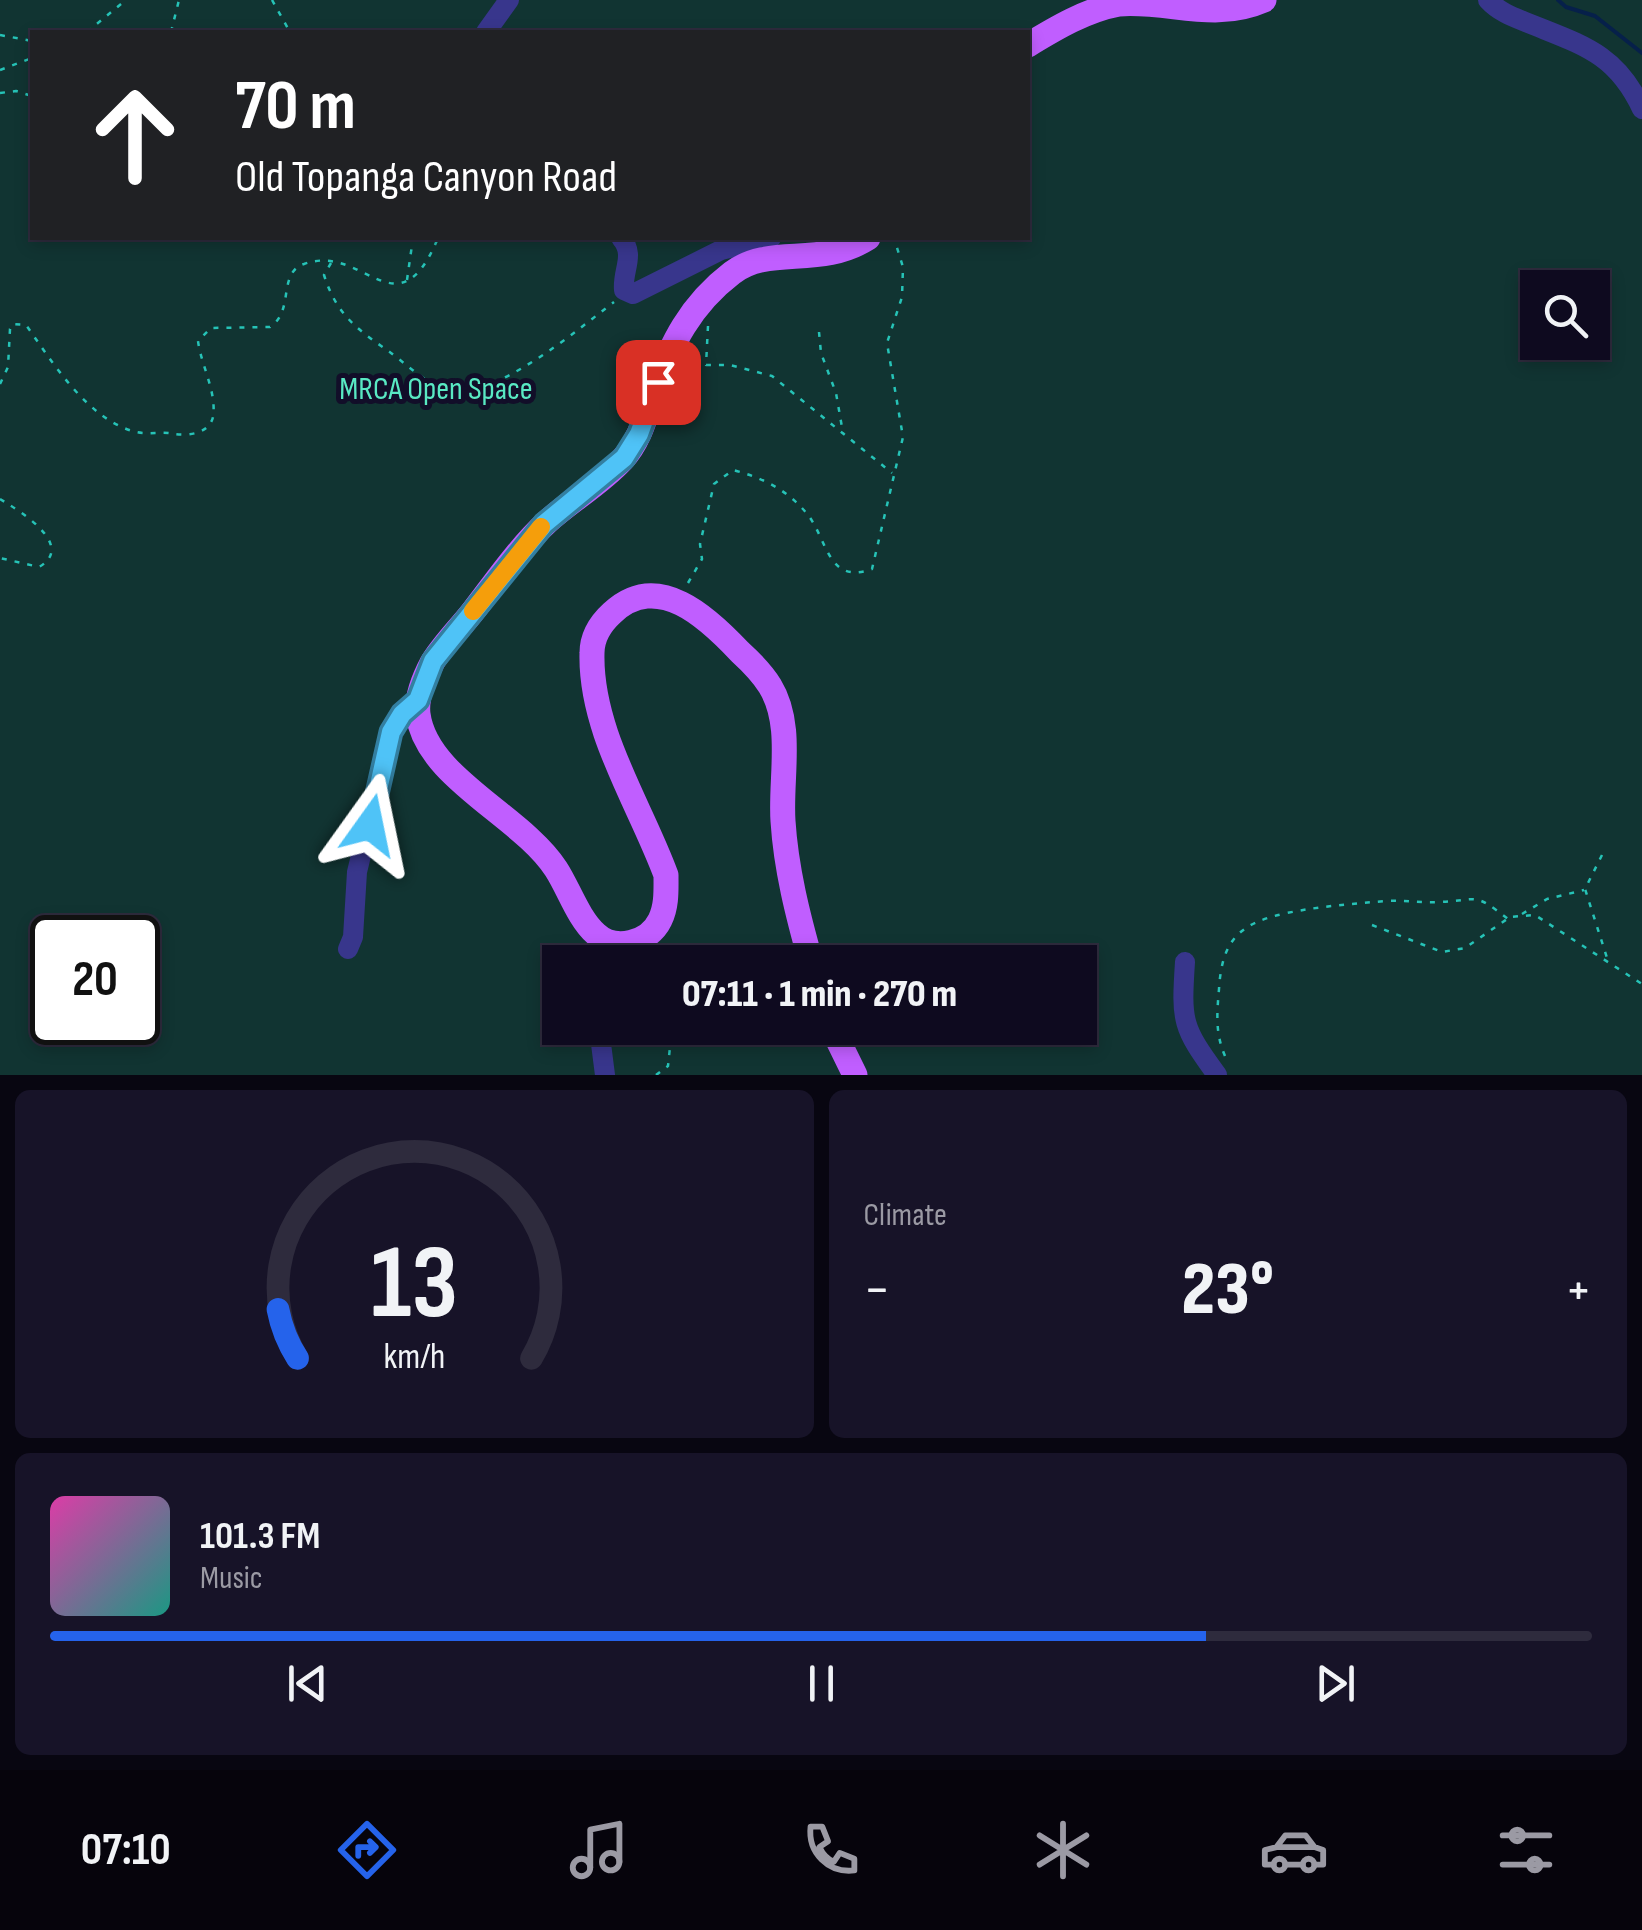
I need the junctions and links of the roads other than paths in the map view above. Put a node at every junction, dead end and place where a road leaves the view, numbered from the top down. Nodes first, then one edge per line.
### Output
1 (509, 0) edge
2 (1264, 0) edge
3 (1488, 0) edge
4 (487, 30) edge
5 (1030, 43) edge
6 (1642, 109) edge
7 (621, 240) edge
8 (863, 240) edge
9 (777, 244) edge
10 (418, 700) junction
11 (602, 945) edge
12 (625, 945) edge
13 (806, 945) edge
14 (348, 950) dead end
15 (1185, 962) dead end
16 (601, 1045) edge
17 (841, 1045) edge
18 (1222, 1068) edge
19 (605, 1075) edge
20 (856, 1075) edge

1 - 4 lane
2 - 5 main road
3 - 6 lane
7 - 9 lane
8 - 9 main road
9 - 10 main road
10 - 11 main road
10 - 14 lane
12 - 13 main road
15 - 18 lane
16 - 19 lane
17 - 20 main road

